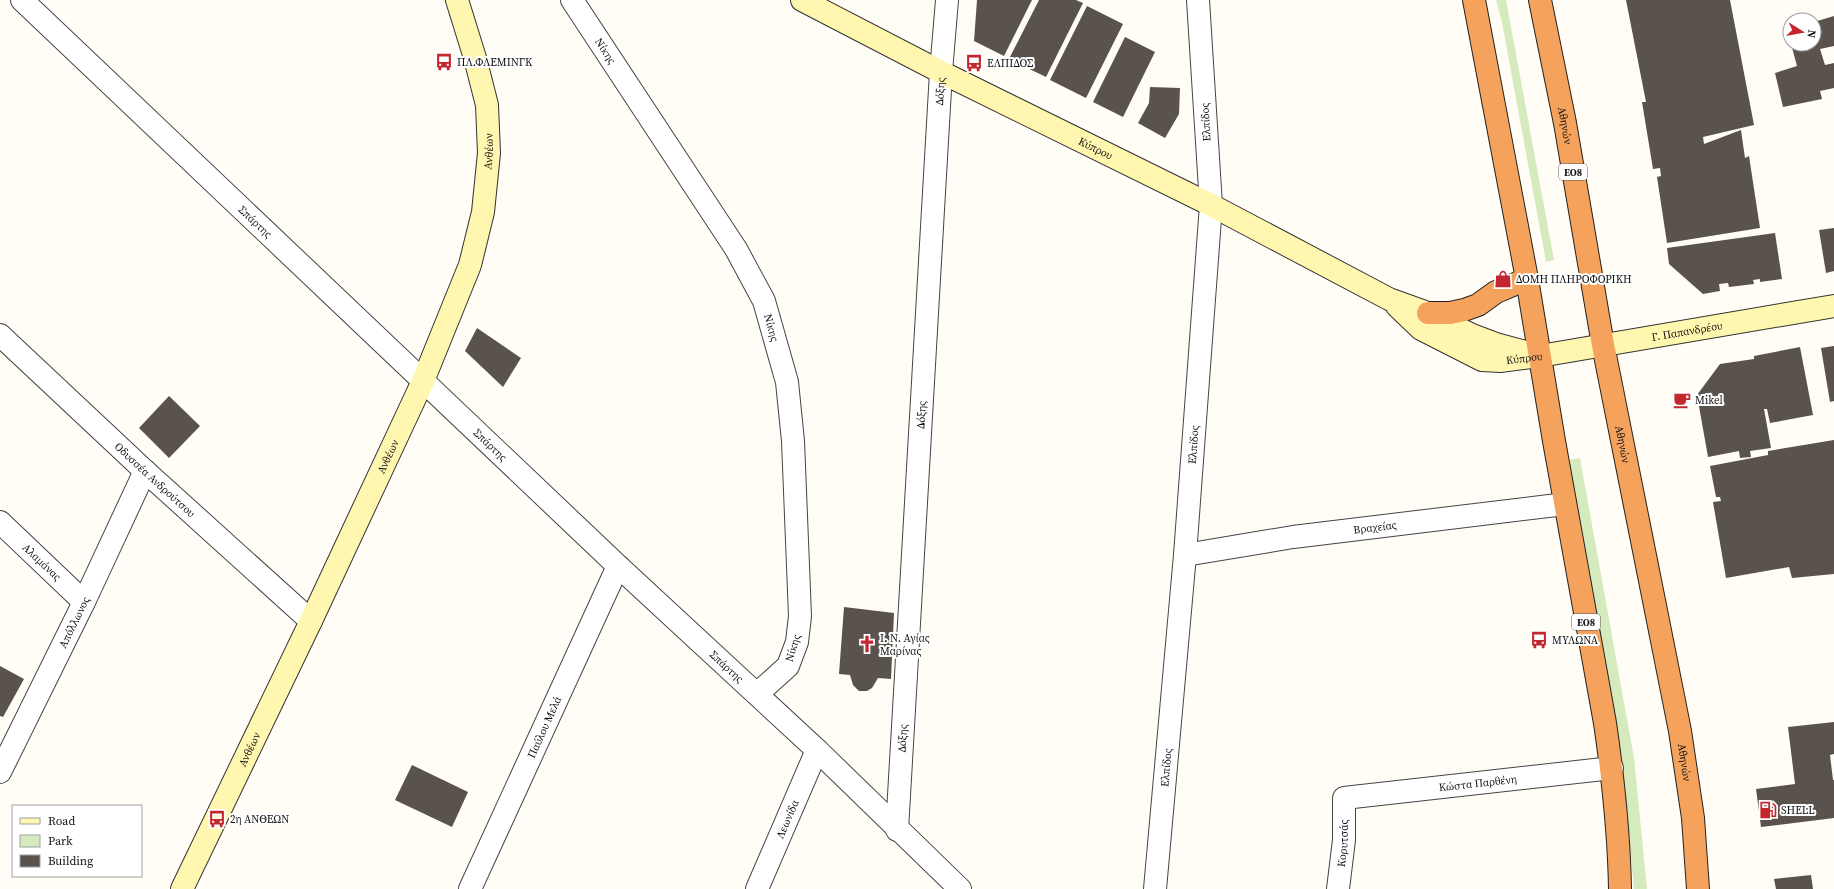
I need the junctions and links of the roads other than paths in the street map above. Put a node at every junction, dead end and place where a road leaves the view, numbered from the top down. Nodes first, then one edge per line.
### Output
1 (22, 0) edge
2 (457, 0) edge
3 (572, 0) edge
4 (802, 0) edge
5 (947, 0) edge
6 (1198, 0) edge
7 (1474, 0) edge
8 (1540, 0) edge
9 (941, 72) junction
10 (1211, 205) junction
11 (1527, 279) junction
12 (1389, 299) junction
13 (1834, 306) edge
14 (1428, 313) junction
15 (0, 335) edge
16 (1603, 344) junction
17 (1540, 356) junction
18 (423, 381) junction
19 (145, 471) junction
20 (1565, 504) junction
21 (0, 522) edge
22 (1185, 555) junction
23 (618, 566) junction
24 (84, 602) junction
25 (311, 621) junction
26 (757, 694) junction
27 (817, 750) junction
28 (1612, 768) junction
29 (0, 772) edge
30 (1344, 798) joint
31 (897, 830) junction
32 (182, 889) edge
33 (470, 889) edge
34 (757, 889) edge
35 (960, 889) edge
36 (1155, 889) edge
37 (1338, 889) edge
38 (1620, 889) edge
39 (1698, 889) edge

1 - 18 street, Σπάρτης
2 - 18 street, Ανθέων
3 - 26 street, Νίκης
4 - 9 street, Κύπρου
5 - 9 street, Δόξης
6 - 10 street, Ελπίδος
7 - 11 highway, ΕΟ8
8 - 16 highway, Αθηνών / ΕΟ8
9 - 10 street, Κύπρου
9 - 31 street, Δόξης
10 - 12 street, Κύπρου
10 - 22 street, Ελπίδος
11 - 14 highway
11 - 17 highway, ΕΟ8
12 - 14 street, Κύπρου
12 - 17 street, Κύπρου
13 - 16 street, Γ. Παπανδρέου
14 - 17 street, Κύπρου
15 - 19 street, Οδυσσέα Ανδρούτσου
16 - 17 street, Γ. Παπανδρέου
16 - 39 highway, Αθηνών / ΕΟ8
17 - 20 highway, ΕΟ8
18 - 23 street, Σπάρτης
18 - 25 street, Ανθέων
19 - 24 street, Απόλλωνος
19 - 25 street, Οδυσσέα Ανδρούτσου
20 - 22 street, Βραχείας
20 - 28 highway, ΕΟ8
21 - 24 street, Αλαμάνας
22 - 36 street, Ελπίδος
23 - 26 street, Σπάρτης
23 - 33 street, Παύλου Μελά
24 - 29 street, Απόλλωνος
25 - 32 street, Ανθέων
26 - 27 street, Σπάρτης
27 - 31 street, Σπάρτης
27 - 34 street, Λεωνίδα
28 - 30 street, Κώστα Παρθένη
28 - 38 highway, ΕΟ8
30 - 37 street, Κορυτσάς
31 - 35 street, Σπάρτης

